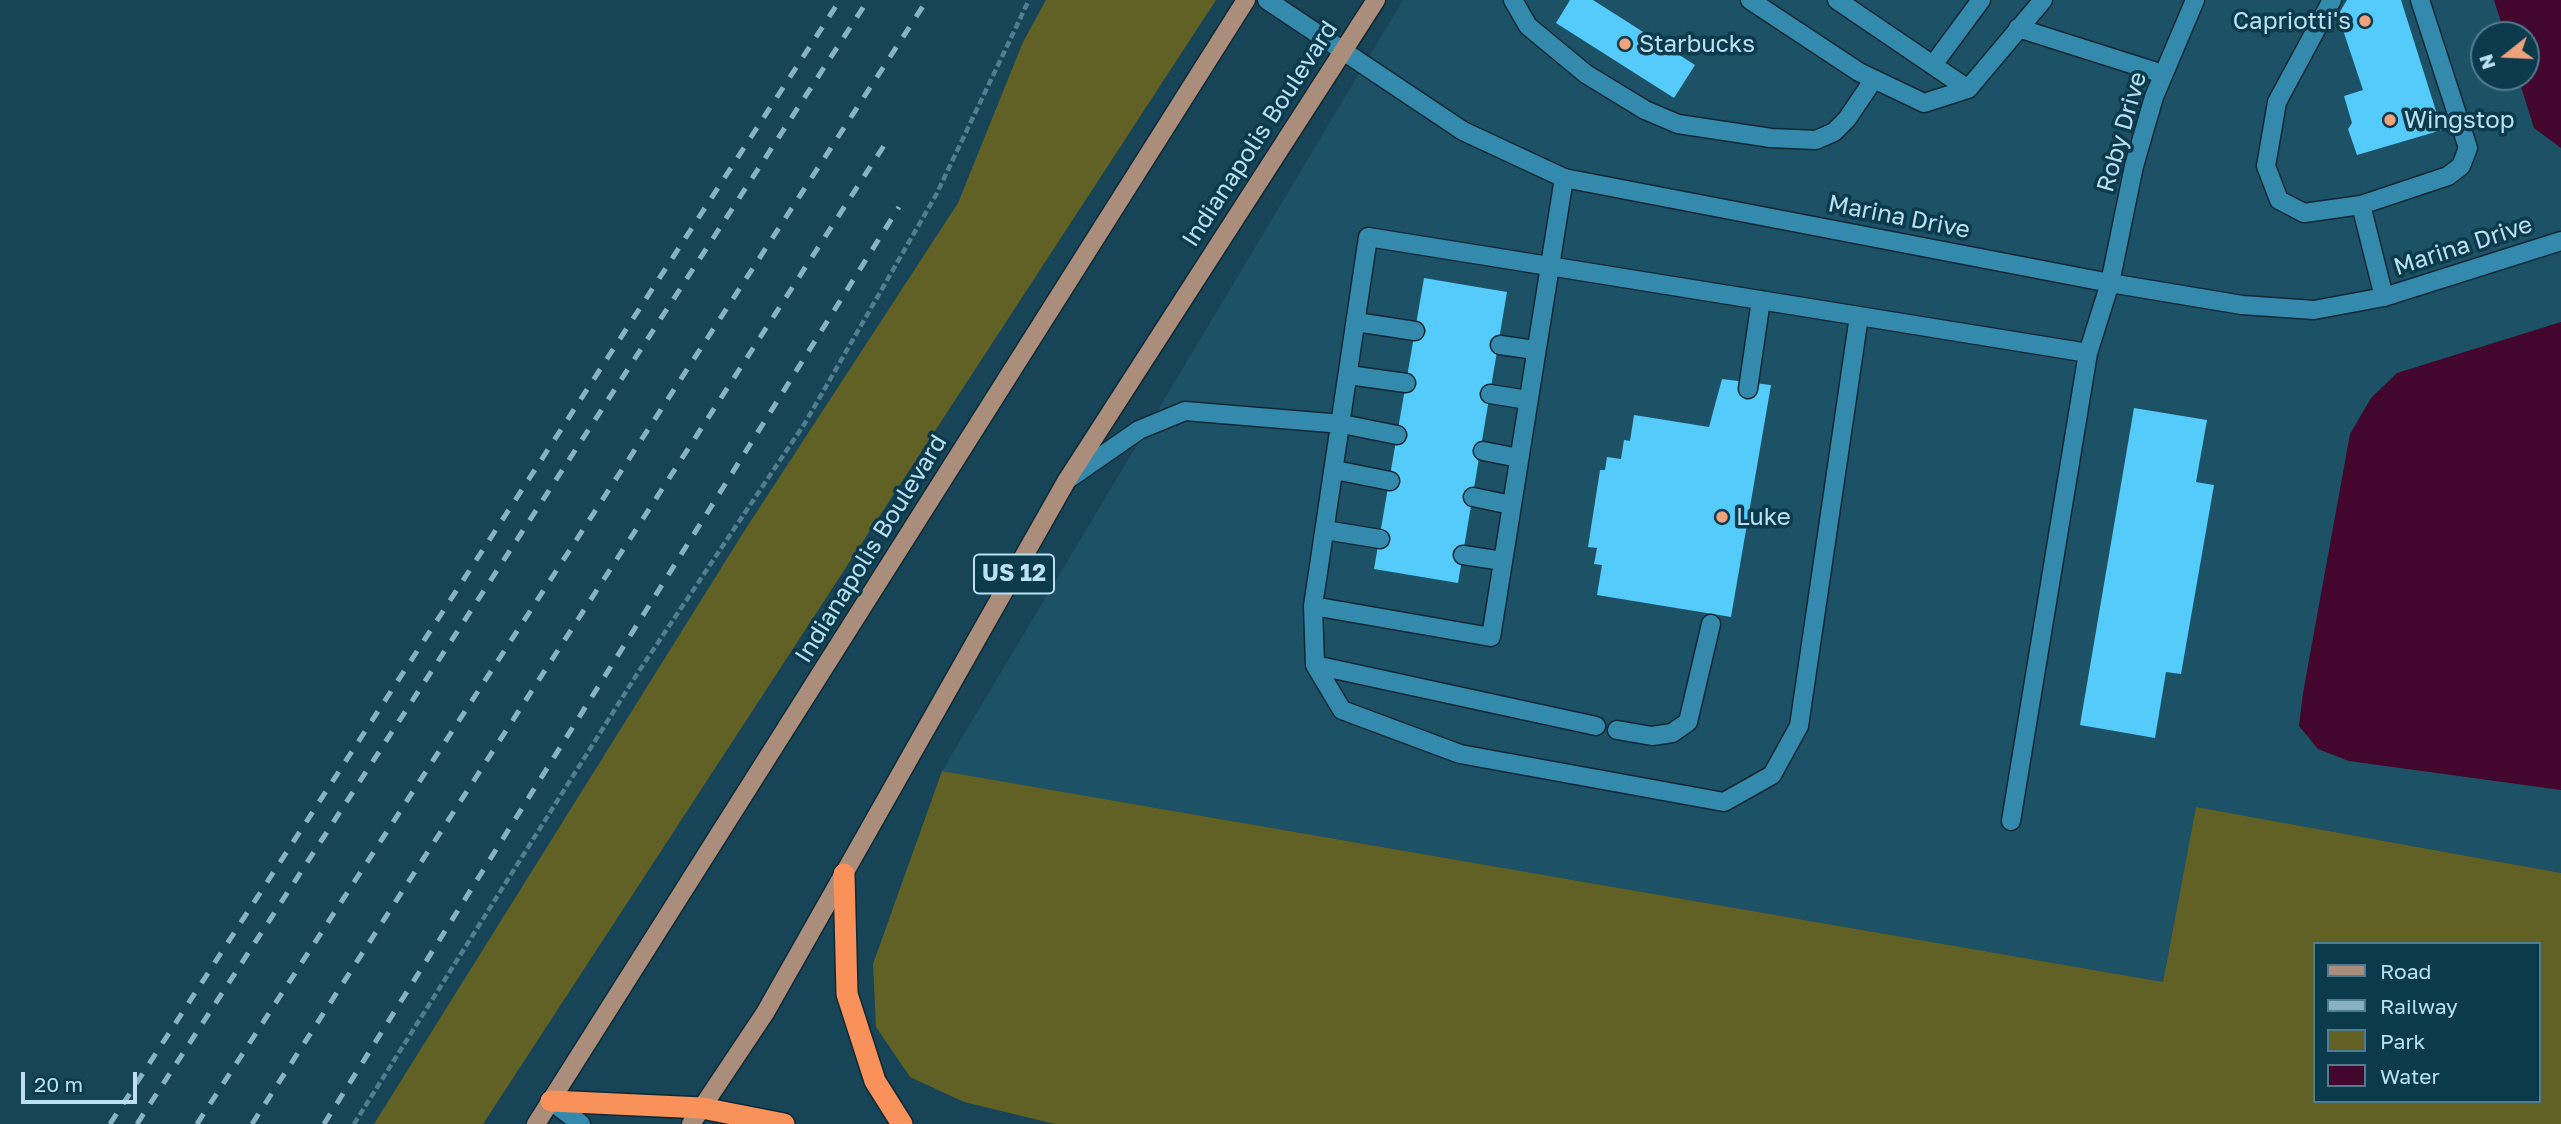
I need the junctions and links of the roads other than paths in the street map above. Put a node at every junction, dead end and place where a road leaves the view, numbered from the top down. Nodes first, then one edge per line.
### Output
1 (1246, 0) edge
2 (1267, 0) edge
3 (1376, 0) edge
4 (1513, 0) edge
5 (1750, 0) edge
6 (1837, 0) edge
7 (1981, 0) edge
8 (2043, 0) edge
9 (2195, 0) edge
10 (2332, 0) edge
11 (2420, 0) edge
12 (2018, 29) junction
13 (1343, 51) junction
14 (1933, 65) junction
15 (2163, 74) junction
16 (1874, 79) junction
17 (1968, 89) junction
18 (1564, 178) junction
19 (2361, 205) junction
20 (2561, 241) edge
21 (1549, 266) junction
22 (2110, 283) junction
23 (2384, 297) junction
24 (1761, 300) junction
25 (1859, 316) junction
26 (1356, 322) junction
27 (1415, 331) dead end
28 (1500, 345) dead end
29 (1535, 350) junction
30 (2088, 353) junction
31 (1349, 375) junction
32 (1406, 383) dead end
33 (1748, 389) dead end
34 (1490, 394) dead end
35 (1528, 400) junction
36 (1342, 424) junction
37 (1397, 435) dead end
38 (1483, 451) dead end
39 (1519, 458) junction
40 (1335, 470) junction
41 (1067, 480) junction
42 (1390, 481) dead end
43 (1473, 497) dead end
44 (1511, 505) junction
45 (1325, 530) junction
46 (1380, 539) dead end
47 (1463, 555) dead end
48 (1503, 561) junction
49 (1314, 606) junction
50 (1711, 624) dead end
51 (1315, 665) junction
52 (1596, 726) dead end
53 (1617, 730) dead end
54 (2011, 821) dead end
55 (844, 874) junction
56 (551, 1101) junction
57 (696, 1116) edge
58 (536, 1124) edge
59 (581, 1124) edge
60 (784, 1124) edge
61 (902, 1124) edge

1 - 56 main road, Indianapolis Boulevard
2 - 13 street, Marina Drive
3 - 13 main road, Indianapolis Boulevard / US 12
4 - 16 street
5 - 16 street
6 - 14 street
7 - 14 street
8 - 12 street
9 - 15 street, Roby Drive
10 - 19 street
11 - 19 street
12 - 15 street
12 - 17 street
13 - 18 street, Marina Drive
13 - 41 main road, Indianapolis Boulevard / US 12
14 - 17 street
15 - 22 street, Roby Drive
16 - 17 street
18 - 21 street
18 - 22 street, Marina Drive
19 - 23 street
20 - 23 street, Marina Drive
21 - 24 street
21 - 26 street
21 - 29 street
22 - 23 street, Marina Drive
22 - 30 street, Roby Drive
24 - 25 street
24 - 33 street
25 - 30 street
25 - 51 street
26 - 27 street
26 - 31 street
28 - 29 street
29 - 35 street
30 - 54 street, Roby Drive
31 - 32 street
31 - 36 street
34 - 35 street
35 - 39 street
36 - 37 street
36 - 40 street
36 - 41 street
38 - 39 street
39 - 44 street
40 - 42 street
40 - 45 street
41 - 55 main road, Indianapolis Boulevard / US 12
43 - 44 street
44 - 48 street
45 - 46 street
45 - 49 street
47 - 48 street
48 - 49 street
49 - 51 street
50 - 53 street
51 - 52 street
55 - 57 main road, Indianapolis Boulevard / US 12
55 - 61 highway
56 - 57 highway
56 - 58 main road, Indianapolis Boulevard
56 - 59 street
57 - 60 highway

